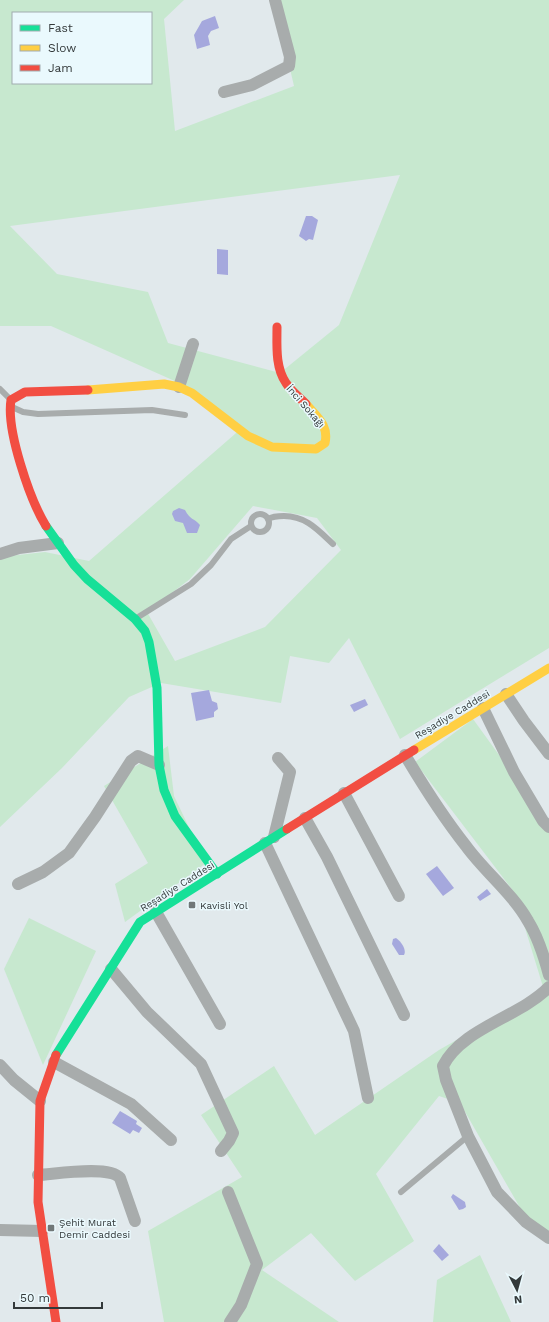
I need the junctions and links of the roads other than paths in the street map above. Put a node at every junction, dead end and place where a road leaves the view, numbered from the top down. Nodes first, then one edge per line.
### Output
1 (275, 0) edge
2 (224, 92) dead end
3 (277, 327) dead end
4 (193, 344) dead end
5 (179, 387) junction
6 (0, 389) edge
7 (10, 403) junction
8 (185, 414) dead end
9 (268, 519) junction
10 (252, 526) junction
11 (58, 543) junction
12 (333, 544) dead end
13 (0, 554) edge
14 (135, 619) junction
15 (549, 668) edge
16 (506, 694) junction
17 (483, 708) junction
18 (549, 754) edge
19 (405, 755) junction
20 (278, 758) dead end
21 (160, 765) junction
22 (344, 793) junction
23 (305, 818) junction
24 (549, 827) edge
25 (270, 840) junction
26 (217, 874) junction
27 (18, 884) dead end
28 (399, 896) dead end
29 (156, 912) junction
30 (111, 969) junction
31 (549, 974) edge
32 (549, 987) edge
33 (404, 1015) dead end
34 (220, 1024) dead end
35 (54, 1062) junction
36 (0, 1065) edge
37 (368, 1098) dead end
38 (40, 1101) junction
39 (468, 1136) junction
40 (171, 1140) dead end
41 (221, 1151) dead end
42 (38, 1175) junction
43 (228, 1192) dead end
44 (401, 1192) dead end
45 (135, 1220) dead end
46 (0, 1230) edge
47 (42, 1231) junction
48 (549, 1238) edge
49 (56, 1322) edge
50 (230, 1322) edge

1 - 2 street
3 - 5 street, İnci Sokağı
4 - 5 street
5 - 7 street
6 - 7 lane
7 - 8 lane
7 - 11 street
9 - 10 lane
9 - 10 lane
9 - 12 lane
10 - 14 lane
11 - 13 street
11 - 14 street
14 - 21 street
15 - 16 street, Reşadiye Caddesi
16 - 17 street, Reşadiye Caddesi
16 - 18 street
17 - 19 street, Reşadiye Caddesi
17 - 24 street
19 - 22 street, Reşadiye Caddesi
19 - 31 street
20 - 25 street
21 - 26 street
21 - 27 street
22 - 23 street, Reşadiye Caddesi
22 - 28 street
23 - 25 street, Reşadiye Caddesi
23 - 33 street
25 - 26 street, Reşadiye Caddesi
25 - 37 street
26 - 29 street, Reşadiye Caddesi
29 - 30 street, Reşadiye Caddesi
29 - 34 street
30 - 35 street, Reşadiye Caddesi
30 - 41 street
32 - 39 street
35 - 38 street, Reşadiye Caddesi
35 - 40 street
36 - 38 street
38 - 42 street, Reşadiye Caddesi
39 - 44 lane
39 - 48 street
42 - 45 street
42 - 47 street, Reşadiye Caddesi
43 - 50 street
46 - 47 street
47 - 49 street, Reşadiye Caddesi

